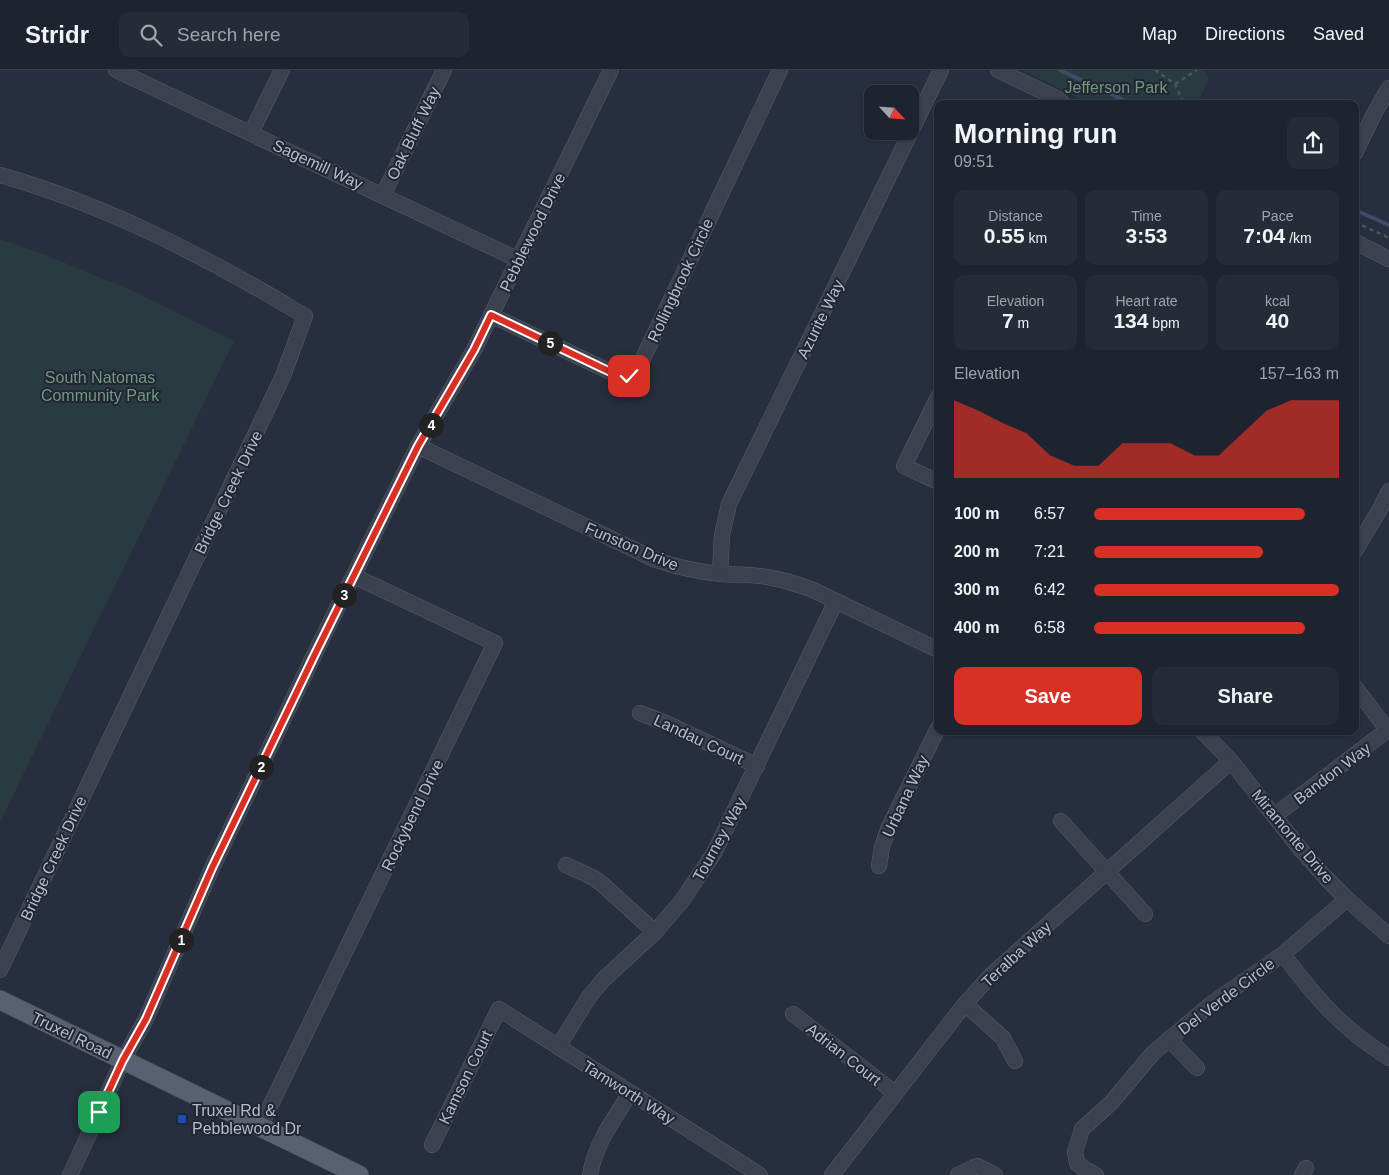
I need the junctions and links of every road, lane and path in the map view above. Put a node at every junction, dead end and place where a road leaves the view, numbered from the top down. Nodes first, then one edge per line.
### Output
1 (282, 70) edge
2 (444, 70) edge
3 (611, 70) edge
4 (780, 70) edge
5 (941, 70) edge
6 (998, 70) edge
7 (1155, 70) edge
8 (1197, 70) edge
9 (124, 71) edge
10 (1175, 84) junction
11 (1389, 88) edge
12 (1059, 100) edge
13 (1182, 100) edge
14 (251, 133) junction
15 (1359, 145) edge
16 (0, 175) edge
17 (383, 195) junction
18 (1359, 224) edge
19 (1389, 238) edge
20 (1359, 244) edge
21 (1389, 259) edge
22 (519, 260) junction
23 (491, 315) junction
24 (934, 405) edge
25 (418, 446) junction
26 (934, 480) edge
27 (1389, 491) edge
28 (1359, 544) edge
29 (720, 574) junction
30 (354, 576) junction
31 (836, 601) junction
32 (934, 648) edge
33 (1359, 692) edge
34 (640, 713) dead end
35 (1389, 731) edge
36 (935, 735) edge
37 (1206, 735) edge
38 (1231, 761) junction
39 (757, 766) junction
40 (1274, 816) junction
41 (1061, 821) dead end
42 (566, 866) dead end
43 (879, 866) dead end
44 (1107, 872) junction
45 (1347, 899) junction
46 (1145, 914) dead end
47 (655, 932) junction
48 (1389, 936) edge
49 (1283, 954) junction
50 (0, 970) edge
51 (0, 1000) edge
52 (965, 1004) junction
53 (499, 1009) joint
54 (793, 1014) dead end
55 (1169, 1039) junction
56 (558, 1047) junction
57 (1389, 1058) edge
58 (123, 1060) junction
59 (1015, 1061) dead end
60 (1197, 1068) dead end
61 (630, 1093) junction
62 (895, 1093) junction
63 (260, 1127) junction
64 (432, 1145) dead end
65 (70, 1175) edge
66 (359, 1175) edge
67 (590, 1175) edge
68 (760, 1175) edge
69 (832, 1175) edge
70 (958, 1175) edge
71 (995, 1175) edge
72 (1096, 1175) edge

1 - 14 street
2 - 17 street, Oak Bluff Way
3 - 22 street, Pebblewood Drive
4 - 23 street, Rollingbrook Circle
5 - 29 street, Azurite Way
6 - 12 street
7 - 10 path
8 - 10 path
9 - 14 street, Sagemill Way
10 - 13 path
11 - 15 street
14 - 17 street, Sagemill Way
16 - 50 street, Bridge Creek Drive
17 - 22 street, Sagemill Way
18 - 19 path
20 - 21 street
22 - 23 street, Pebblewood Drive
23 - 25 street, Pebblewood Drive
24 - 26 street
25 - 29 street, Funston Drive
25 - 30 street, Pebblewood Drive
27 - 28 street
29 - 31 street, Funston Drive
30 - 58 street, Pebblewood Drive
30 - 63 street, Rockybend Drive
31 - 32 street, Funston Drive
31 - 39 street, Tourney Way
33 - 35 street
34 - 39 street, Landau Court
35 - 40 street, Bandon Way
36 - 43 street, Urbana Way
37 - 38 street, Miramonte Drive
38 - 40 street, Miramonte Drive
38 - 44 street, Teralba Way
39 - 47 street, Tourney Way
40 - 45 street, Miramonte Drive
41 - 44 street
42 - 47 street
44 - 46 street
44 - 52 street, Teralba Way
45 - 48 street, Miramonte Drive
45 - 49 street, Del Verde Circle
47 - 56 street, Tourney Way
49 - 55 street, Del Verde Circle
49 - 57 street, Del Verde Circle
51 - 58 main road, Truxel Road
52 - 59 street
52 - 62 street, Teralba Way
53 - 56 street, Tamworth Way
53 - 64 street, Kamson Court
54 - 62 street, Adrian Court
55 - 60 street, Del Verde Circle
55 - 72 street, Del Verde Circle
56 - 61 street, Tamworth Way
58 - 63 main road, Truxel Road
58 - 65 street, Pebblewood Drive
61 - 67 street
61 - 68 street, Tamworth Way
62 - 69 street, Teralba Way
63 - 66 main road, Truxel Road
70 - 71 street

